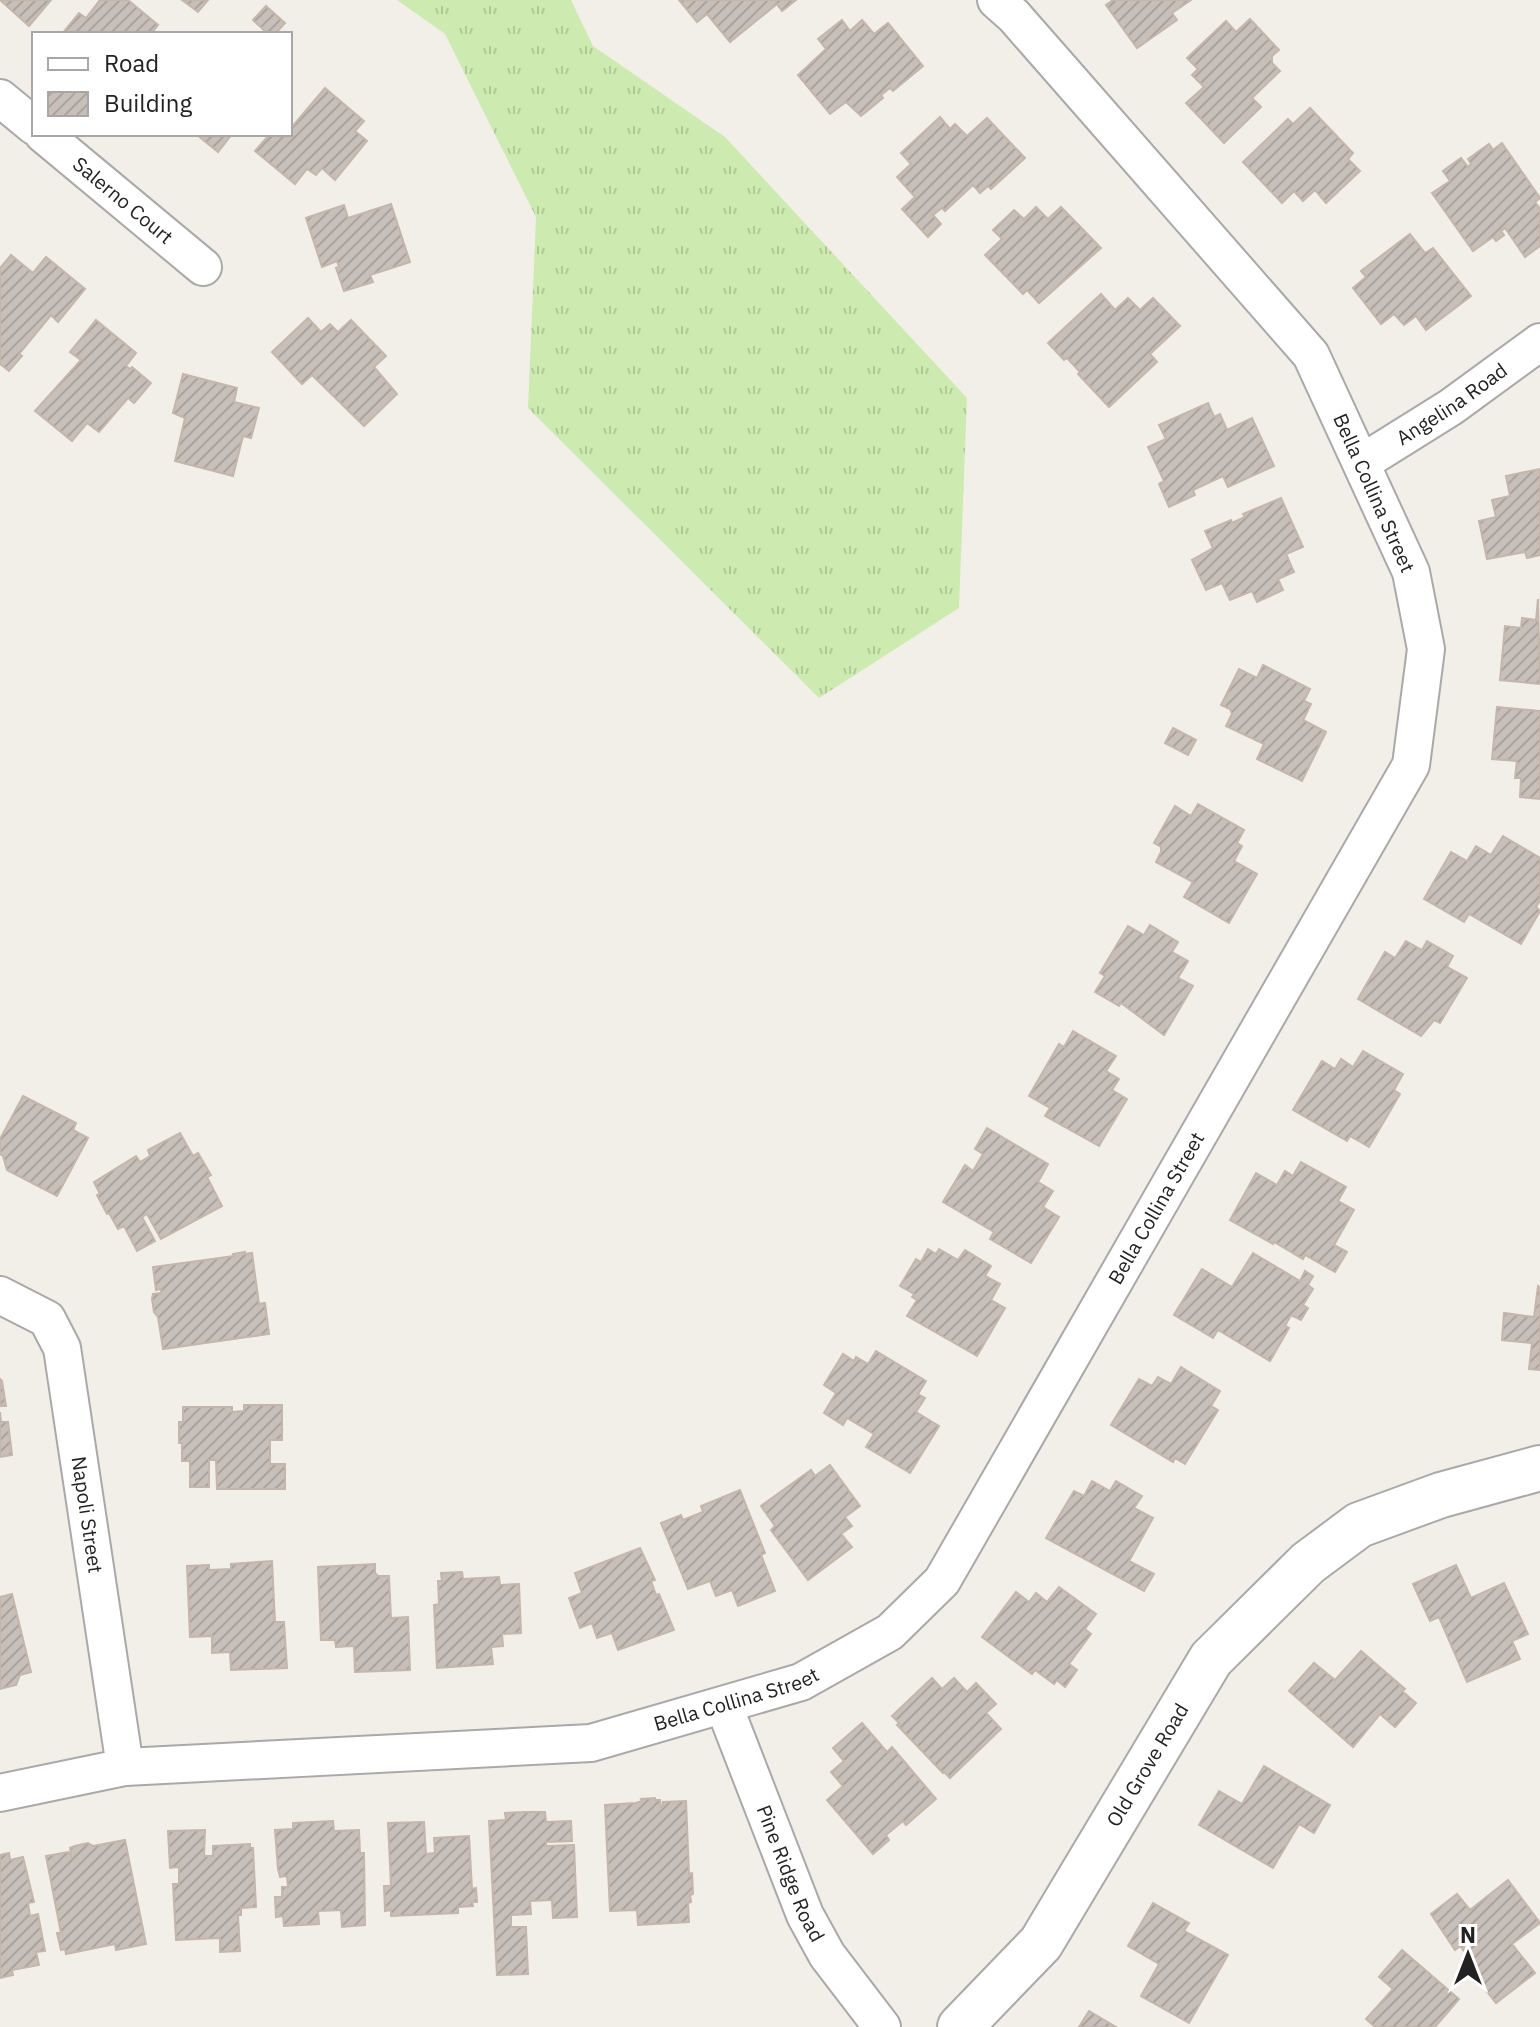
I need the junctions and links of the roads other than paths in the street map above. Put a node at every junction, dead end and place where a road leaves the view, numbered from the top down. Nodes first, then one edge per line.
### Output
1 (996, 0) edge
2 (0, 98) edge
3 (32, 124) edge
4 (45, 136) edge
5 (203, 267) dead end
6 (1540, 342) edge
7 (1363, 462) junction
8 (0, 1295) edge
9 (1540, 1468) edge
10 (724, 1706) junction
11 (125, 1767) junction
12 (0, 1793) edge
13 (882, 2027) edge
14 (960, 2027) edge

1 - 7 street, Bella Collina Street
2 - 3 street
4 - 5 street, Salerno Court
6 - 7 street, Angelina Road
7 - 10 street, Bella Collina Street
8 - 11 street, Napoli Street
9 - 14 street, Old Grove Road
10 - 11 street, Bella Collina Street
10 - 13 street, Pine Ridge Road
11 - 12 street, Bella Collina Street

